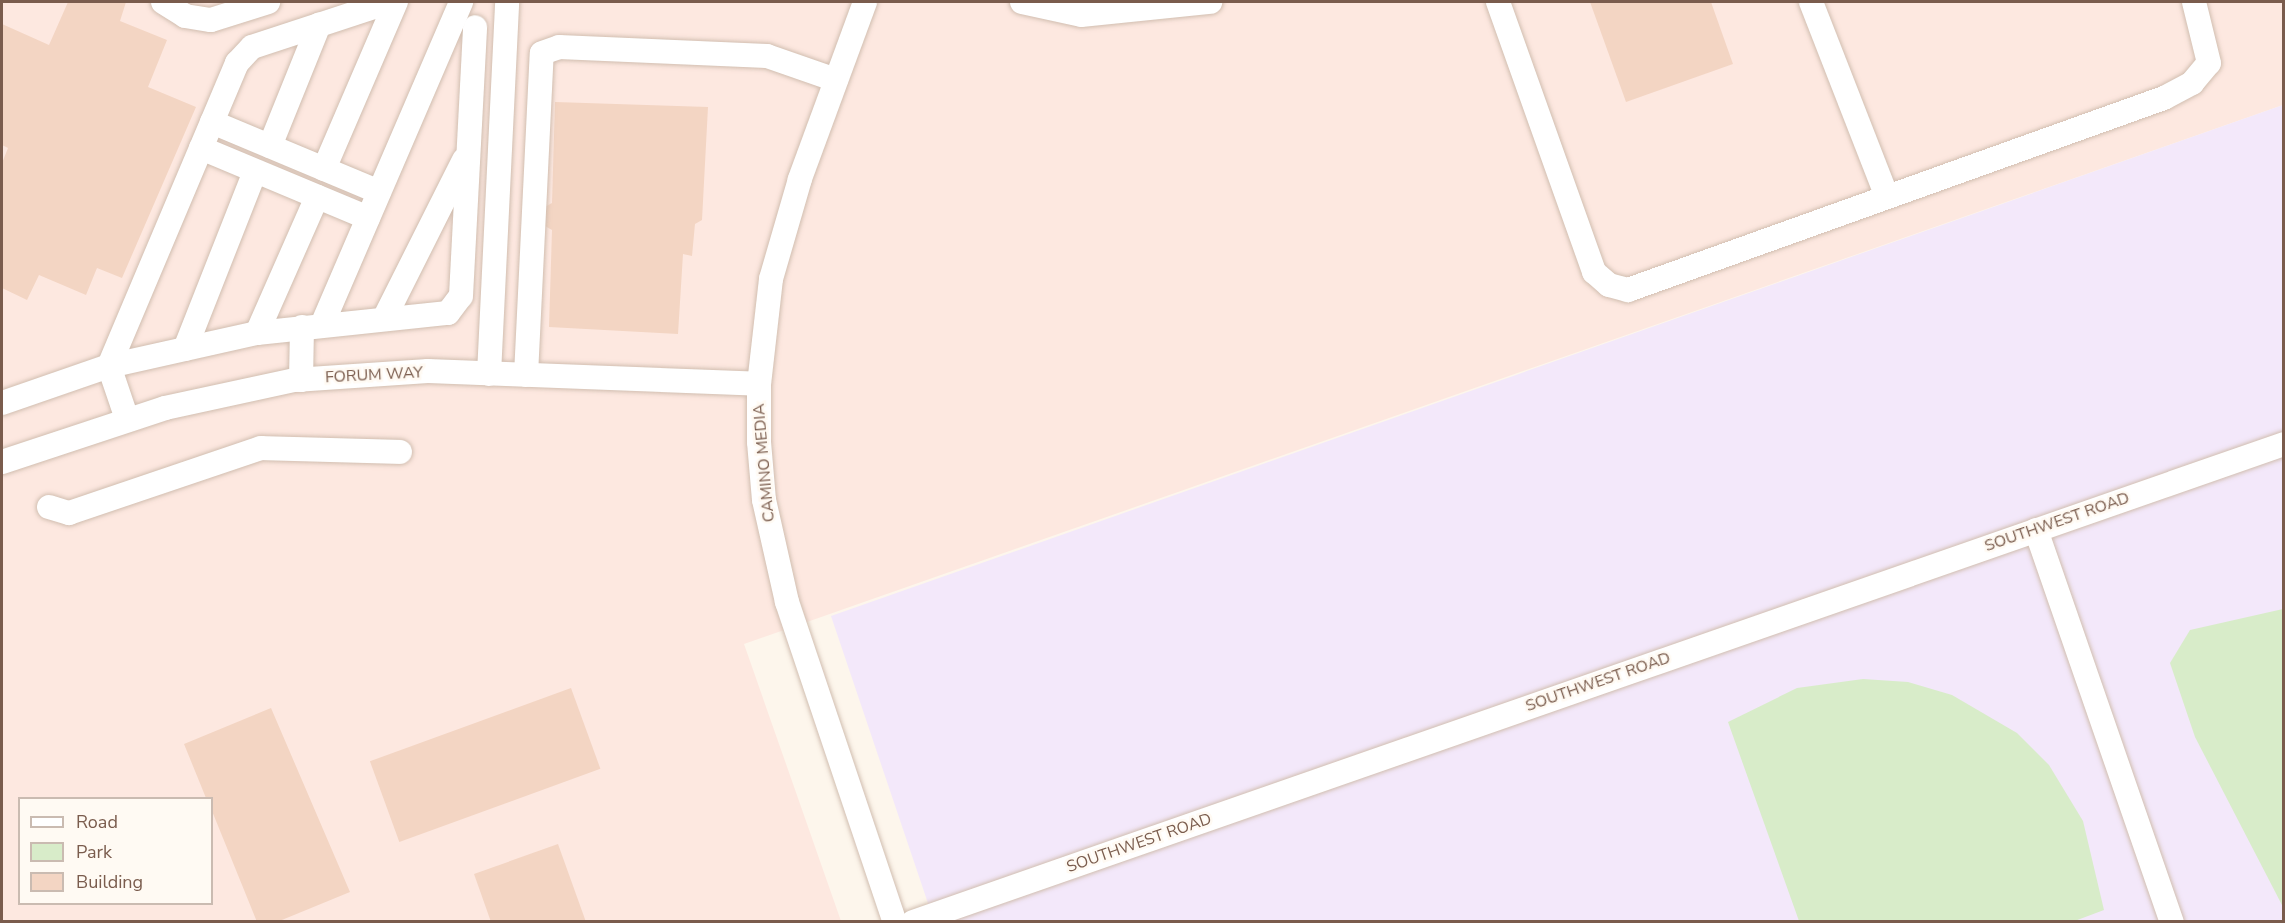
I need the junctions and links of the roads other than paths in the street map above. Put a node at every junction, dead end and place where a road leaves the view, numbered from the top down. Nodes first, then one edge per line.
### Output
1 (163, 2) edge
2 (268, 2) edge
3 (389, 2) edge
4 (396, 2) edge
5 (464, 2) edge
6 (507, 2) edge
7 (865, 2) edge
8 (1022, 2) edge
9 (1210, 2) edge
10 (1498, 2) edge
11 (1811, 2) edge
12 (2194, 2) edge
13 (319, 25) junction
14 (475, 27) junction
15 (505, 31) junction
16 (836, 80) junction
17 (212, 122) junction
18 (270, 146) junction
19 (201, 148) junction
20 (467, 153) junction
21 (324, 169) junction
22 (255, 171) junction
23 (379, 192) junction
24 (317, 197) junction
25 (1887, 197) junction
26 (368, 218) junction
27 (384, 319) junction
28 (312, 326) junction
29 (257, 333) junction
30 (185, 349) junction
31 (110, 366) junction
32 (489, 374) junction
33 (526, 375) junction
34 (301, 380) junction
35 (759, 384) junction
36 (2, 403) edge
37 (127, 419) junction
38 (2283, 444) edge
39 (400, 452) dead end
40 (2, 462) edge
41 (49, 507) dead end
42 (2036, 530) junction
43 (897, 921) edge
44 (2172, 921) edge

1 - 2 street
3 - 13 street
4 - 21 street
5 - 14 street
5 - 23 street
6 - 15 street
7 - 16 street, CAMINO MEDIA
8 - 9 street
10 - 25 street
11 - 25 street
12 - 25 street
13 - 17 street
13 - 18 street
14 - 15 street
14 - 20 street
15 - 32 street
16 - 33 street
16 - 35 street, CAMINO MEDIA
17 - 18 street
17 - 19 street
18 - 21 street
19 - 22 street
19 - 31 street
20 - 27 street
20 - 27 street
21 - 23 street
22 - 24 street
22 - 30 street
23 - 26 street
24 - 26 street
24 - 29 street
26 - 28 street
27 - 28 street
28 - 29 street
28 - 34 street
29 - 30 street
30 - 31 street
31 - 36 street
31 - 37 street
32 - 33 street, FORUM WAY
32 - 34 street, FORUM WAY
33 - 35 street, FORUM WAY
34 - 37 street, FORUM WAY
35 - 43 street, CAMINO MEDIA
37 - 40 street, FORUM WAY
38 - 42 street, SOUTHWEST ROAD
39 - 41 street
42 - 43 street, SOUTHWEST ROAD
42 - 44 street

